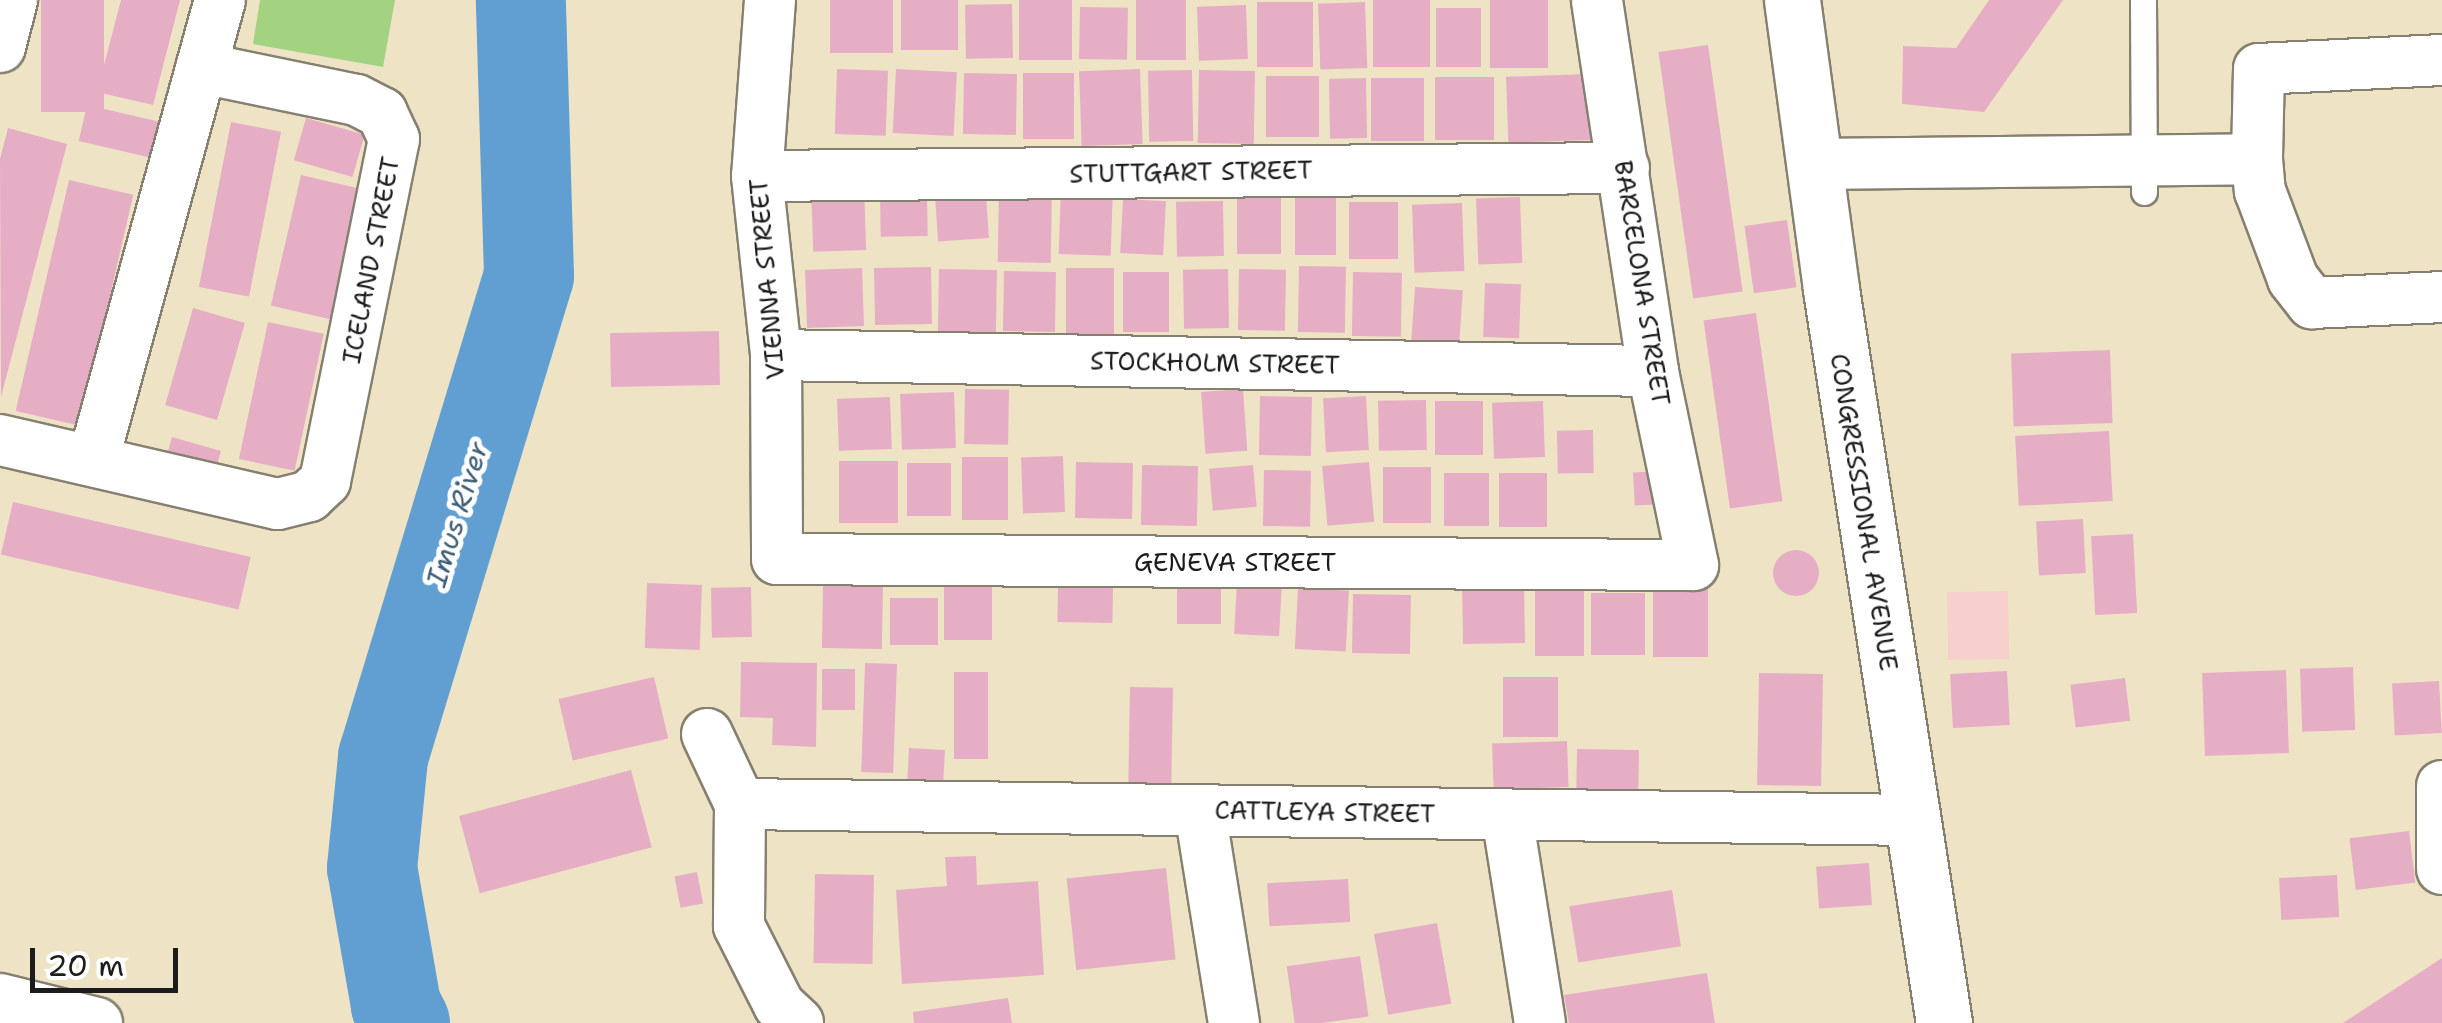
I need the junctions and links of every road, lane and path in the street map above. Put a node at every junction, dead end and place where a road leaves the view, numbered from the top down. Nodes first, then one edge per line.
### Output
1 (12, 0) edge
2 (220, 0) edge
3 (770, 0) edge
4 (1597, 0) edge
5 (1792, 0) edge
6 (2142, 0) edge
7 (0, 47) edge
8 (2442, 60) edge
9 (201, 68) junction
10 (1624, 168) junction
11 (2258, 175) junction
12 (757, 176) junction
13 (2144, 176) junction
14 (1816, 180) junction
15 (2442, 297) edge
16 (776, 354) junction
17 (1654, 371) junction
18 (0, 440) edge
19 (93, 461) junction
20 (776, 559) joint
21 (1693, 564) joint
22 (706, 734) dead end
23 (2441, 786) edge
24 (740, 804) junction
25 (1200, 811) junction
26 (1507, 815) junction
27 (1910, 820) junction
28 (2442, 870) edge
29 (0, 999) edge
30 (98, 1023) edge
31 (798, 1023) edge
32 (1234, 1023) edge
33 (1540, 1023) edge
34 (1944, 1023) edge

1 - 7 street
2 - 9 street
3 - 12 street, VIENNA STREET
4 - 10 street, BARCELONA STREET
5 - 14 main road, CONGRESSIONAL AVENUE
6 - 13 lane
8 - 11 street
9 - 19 street
9 - 19 street, ICELAND STREET
10 - 12 street, STUTTGART STREET
10 - 17 street, BARCELONA STREET
11 - 13 street
11 - 15 street
12 - 16 street, VIENNA STREET
13 - 14 street
14 - 27 main road, CONGRESSIONAL AVENUE
16 - 17 street, STOCKHOLM STREET
16 - 20 street, VIENNA STREET
17 - 21 street, BARCELONA STREET
18 - 19 street
20 - 21 street, GENEVA STREET
22 - 24 street
23 - 28 street
24 - 25 street, CATTLEYA STREET
24 - 31 street
25 - 26 street, CATTLEYA STREET
25 - 32 street
26 - 27 street, CATTLEYA STREET
26 - 33 street
27 - 34 main road, CONGRESSIONAL AVENUE
29 - 30 street

